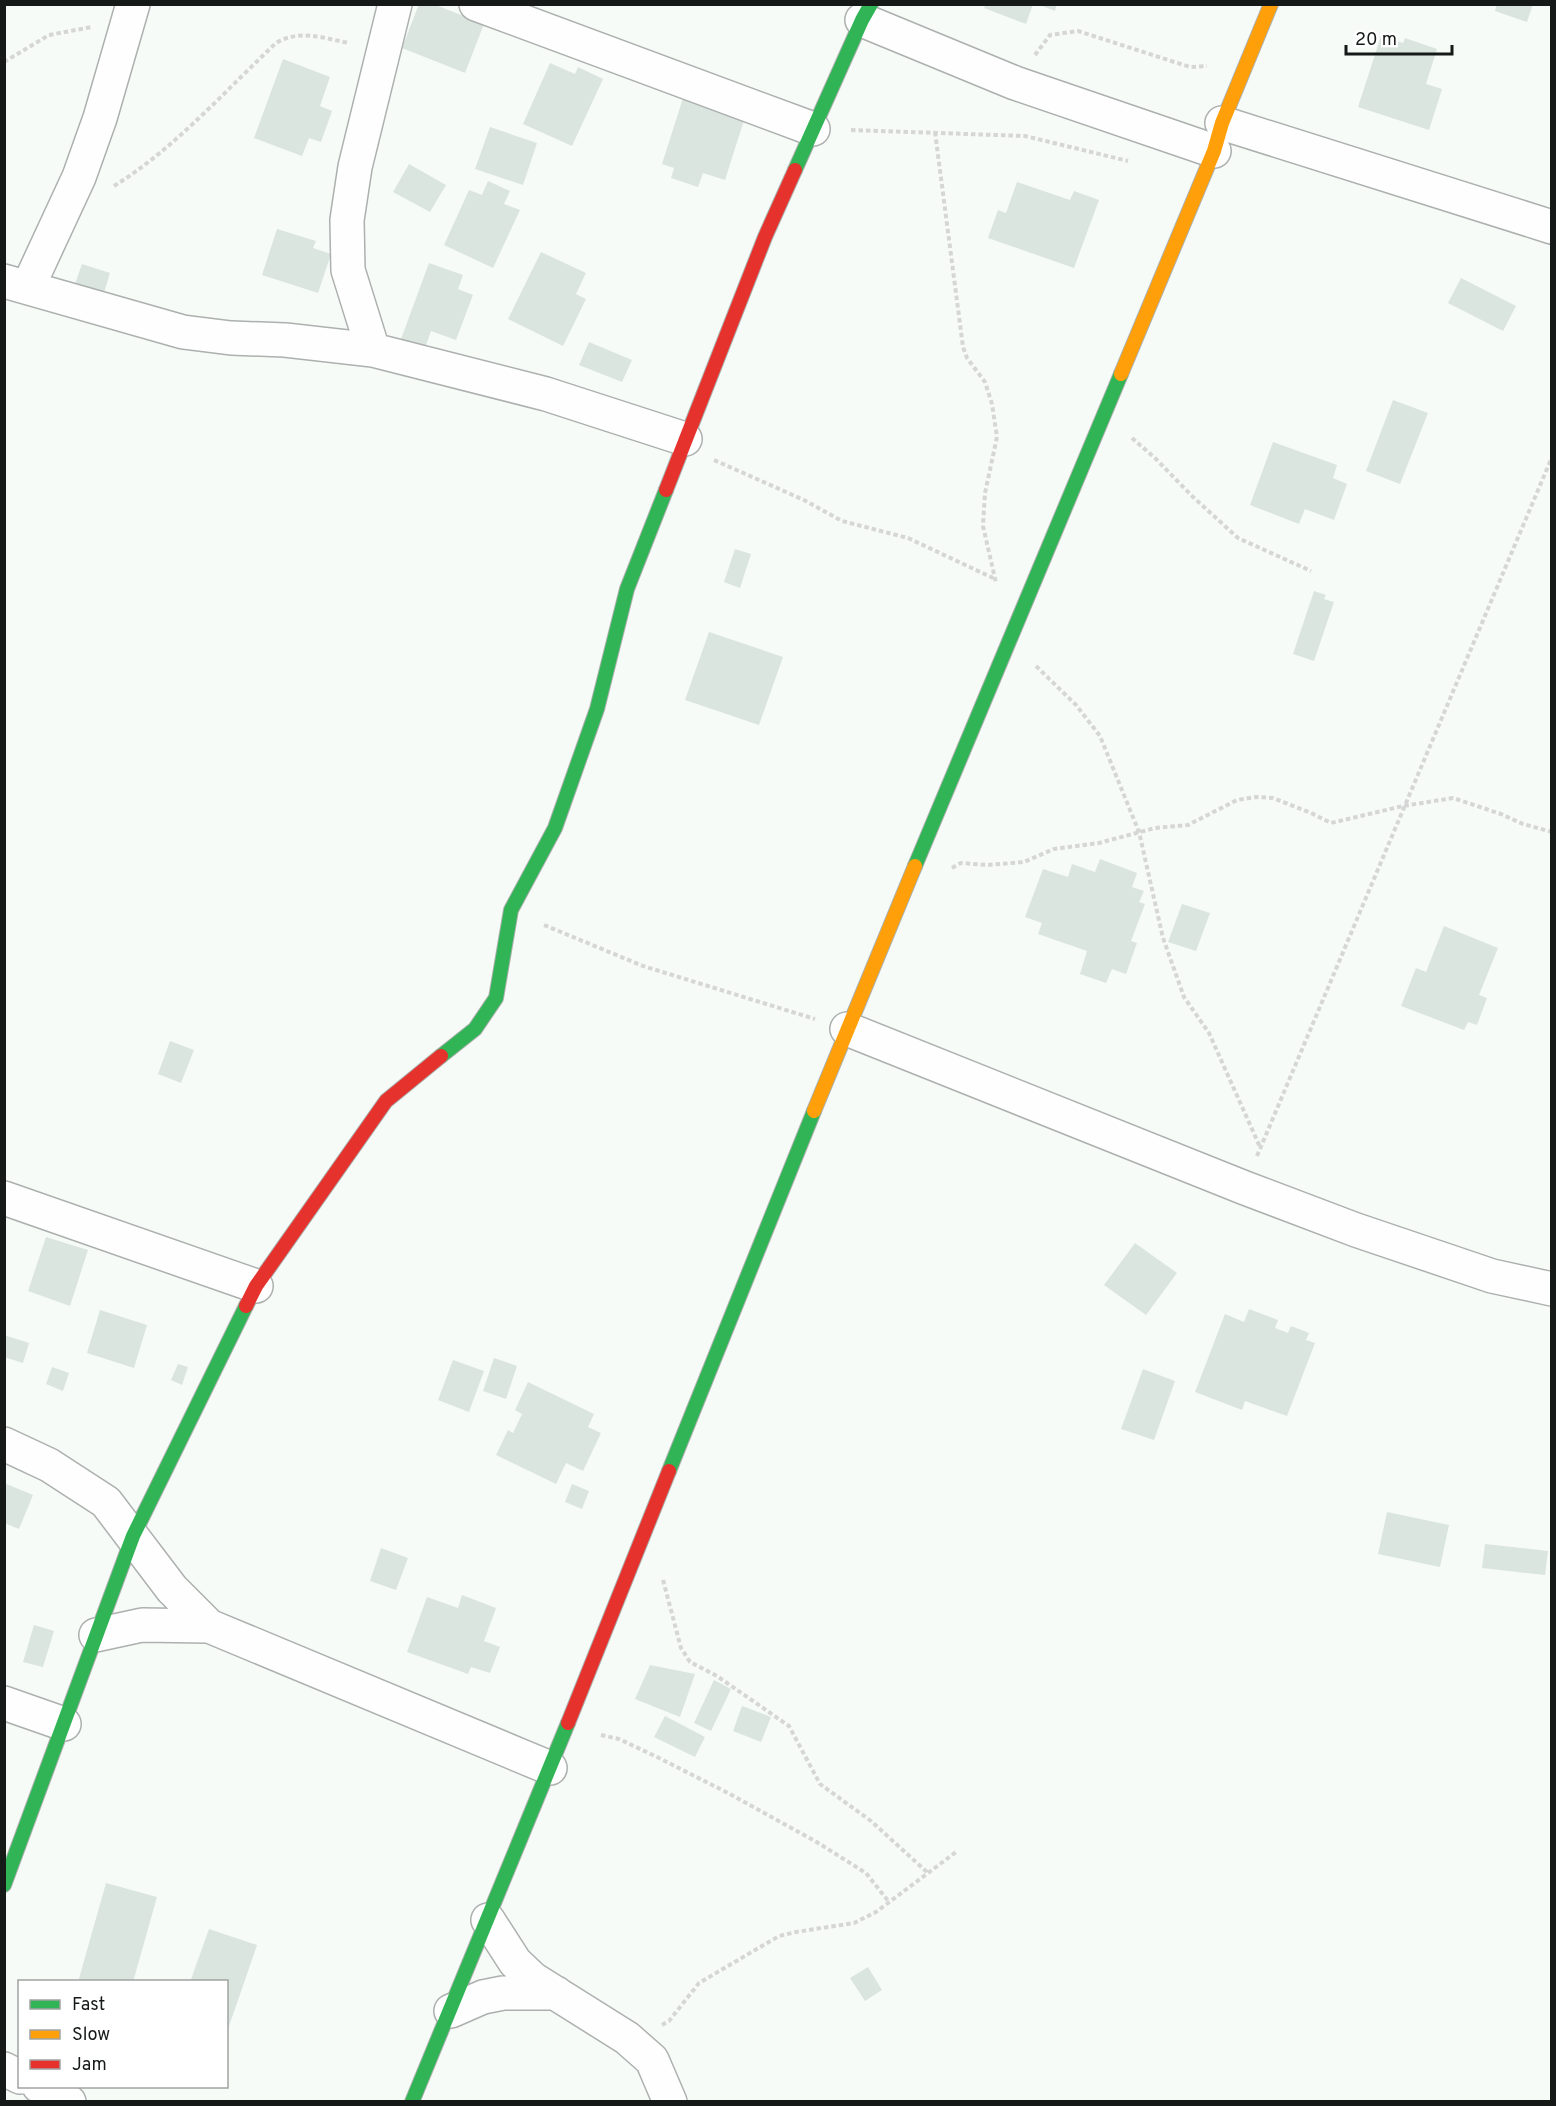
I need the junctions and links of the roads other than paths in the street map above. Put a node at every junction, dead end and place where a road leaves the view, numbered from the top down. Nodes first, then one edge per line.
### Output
1 (395, 4) edge
2 (476, 4) edge
3 (1271, 4) edge
4 (866, 12) edge
5 (130, 13) edge
6 (813, 129) junction
7 (1218, 137) junction
8 (1551, 227) edge
9 (16, 284) edge
10 (373, 350) junction
11 (684, 443) junction
12 (847, 1029) junction
13 (4, 1198) edge
14 (256, 1286) junction
15 (1551, 1289) edge
16 (4, 1444) edge
17 (133, 1536) junction
18 (209, 1626) junction
19 (96, 1635) junction
20 (4, 1703) edge
21 (64, 1724) junction
22 (550, 1768) junction
23 (4, 1885) edge
24 (488, 1920) junction
25 (556, 1994) junction
26 (451, 2011) junction
27 (4, 2069) edge
28 (18, 2076) edge
29 (43, 2088) edge
30 (69, 2102) edge
31 (412, 2102) edge
32 (670, 2102) edge

1 - 10 street
2 - 6 street
3 - 7 street
4 - 6 street
4 - 7 street
5 - 9 street
6 - 11 street
7 - 8 street
7 - 12 street
9 - 10 street
10 - 11 street
11 - 14 street
12 - 15 street
12 - 22 street
13 - 14 street
14 - 17 street
16 - 17 street
17 - 18 street
17 - 19 street
18 - 19 street
18 - 22 street
19 - 21 street
20 - 21 street
21 - 23 street
22 - 24 street
24 - 25 street
24 - 26 street
25 - 26 street
25 - 32 street
26 - 31 street
27 - 28 street
29 - 30 street

